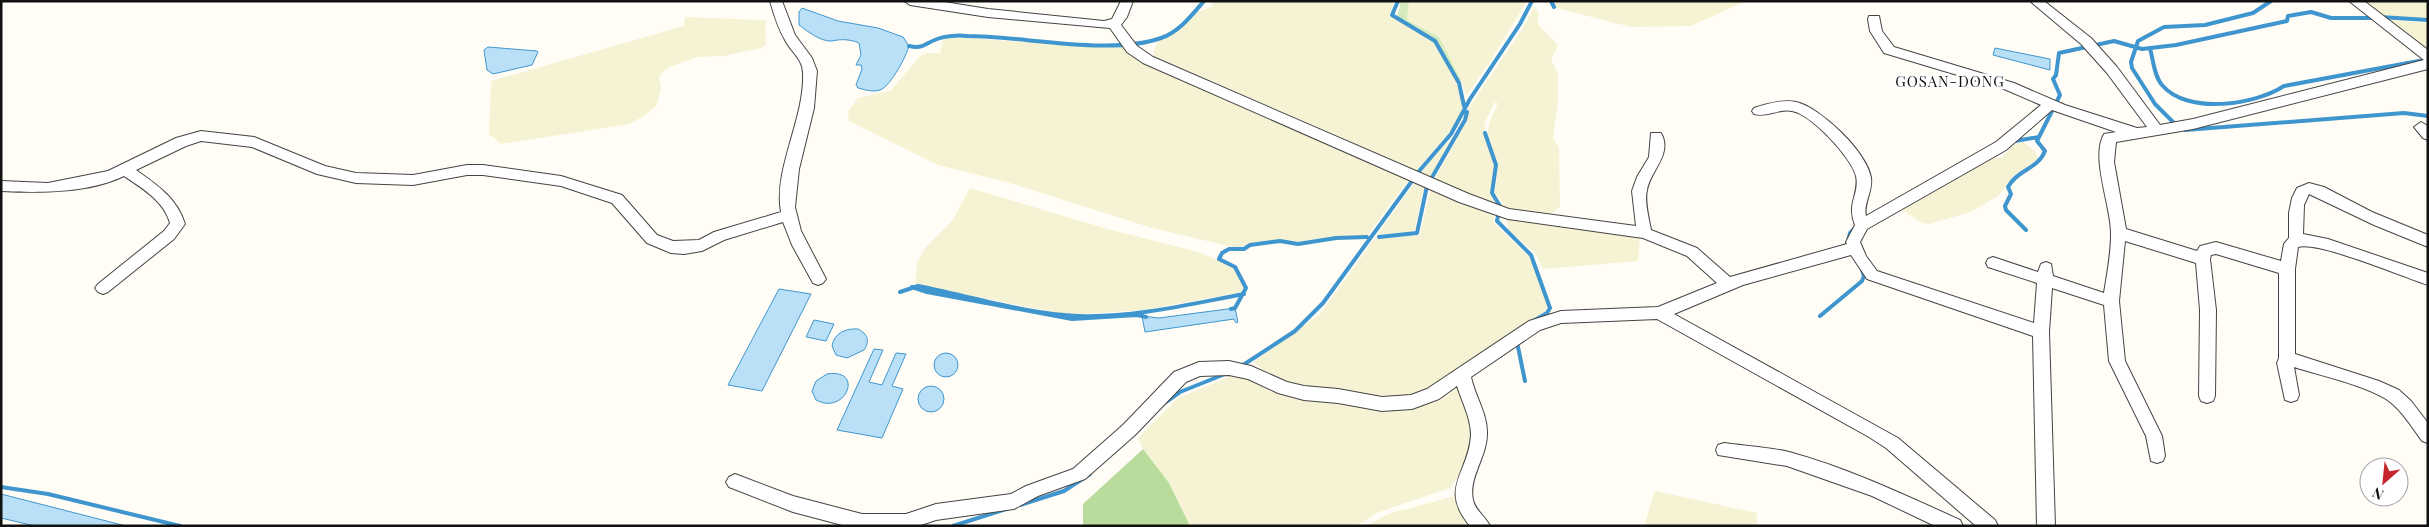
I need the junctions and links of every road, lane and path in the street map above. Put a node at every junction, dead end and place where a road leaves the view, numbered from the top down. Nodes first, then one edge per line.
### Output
1 (776, 1) edge
2 (910, 1) edge
3 (1126, 1) edge
4 (2036, 1) edge
5 (2355, 1) edge
6 (1874, 19) dead end
7 (1114, 24) junction
8 (2428, 57) edge
9 (2428, 64) edge
10 (2051, 104) junction
11 (1759, 111) dead end
12 (2157, 131) junction
13 (2138, 132) junction
14 (1656, 137) dead end
15 (125, 169) junction
16 (1, 186) edge
17 (790, 215) junction
18 (1862, 225) junction
19 (1644, 233) junction
20 (2119, 233) junction
21 (2296, 241) junction
22 (2428, 241) edge
23 (1854, 248) junction
24 (2203, 259) junction
25 (1992, 263) dead end
26 (2288, 269) junction
27 (2046, 274) junction
28 (818, 279) dead end
29 (2428, 279) edge
30 (1728, 284) junction
31 (103, 288) dead end
32 (2111, 301) junction
33 (1659, 313) junction
34 (2041, 332) junction
35 (2287, 358) junction
36 (1463, 375) junction
37 (2207, 396) dead end
38 (2291, 396) dead end
39 (2428, 436) edge
40 (1724, 450) dead end
41 (2157, 456) dead end
42 (735, 482) dead end
43 (1481, 526) edge
44 (1954, 526) edge
45 (1989, 526) edge
46 (2046, 526) edge

1 - 17 street
2 - 7 street
3 - 7 street
4 - 12 street
5 - 8 street
6 - 10 street
7 - 19 street
9 - 12 street
10 - 13 street
10 - 18 street
11 - 18 street
12 - 13 street
13 - 20 street
14 - 19 street
15 - 16 street
15 - 17 street
15 - 31 street
17 - 28 street
18 - 23 street
19 - 30 street
20 - 24 street
20 - 32 street
21 - 22 street
21 - 26 street
21 - 29 street
23 - 30 street
23 - 34 street
24 - 26 street
24 - 37 street
25 - 27 street
26 - 35 street
27 - 32 street
27 - 34 street
30 - 33 street
32 - 41 street
33 - 36 street
33 - 45 street
34 - 46 street
35 - 38 street
35 - 39 street
36 - 42 street
36 - 43 street
40 - 44 street

